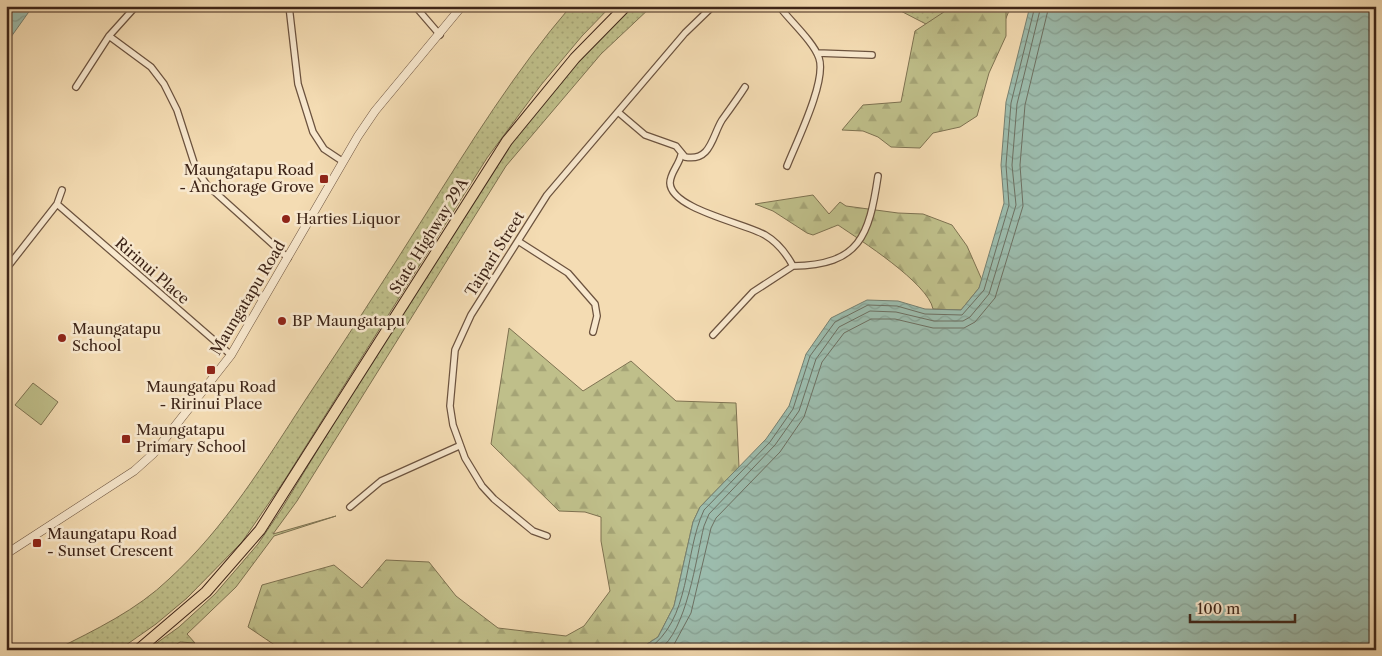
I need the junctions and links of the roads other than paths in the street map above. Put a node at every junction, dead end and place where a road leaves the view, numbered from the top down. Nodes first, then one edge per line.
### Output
1 (136, 6) edge
2 (289, 6) edge
3 (415, 6) edge
4 (462, 6) edge
5 (626, 6) edge
6 (713, 6) edge
7 (779, 7) edge
8 (440, 35) junction
9 (109, 36) junction
10 (816, 53) junction
11 (872, 55) dead end
12 (76, 87) dead end
13 (745, 87) dead end
14 (618, 112) junction
15 (681, 155) junction
16 (342, 161) junction
17 (787, 166) dead end
18 (878, 176) dead end
19 (62, 190) dead end
20 (56, 204) junction
21 (518, 241) junction
22 (288, 258) junction
23 (792, 266) junction
24 (6, 269) edge
25 (593, 332) dead end
26 (713, 335) dead end
27 (231, 355) junction
28 (459, 446) junction
29 (350, 507) dead end
30 (547, 536) dead end
31 (6, 554) edge
32 (160, 632) junction
33 (128, 650) edge
34 (138, 650) edge

1 - 9 street
2 - 16 street
3 - 8 street
4 - 8 street, Maungatapu Road
5 - 32 highway, State Highway 29A
6 - 14 street, Taipari Street
7 - 10 street
8 - 16 street, Maungatapu Road
9 - 12 street
9 - 22 street
10 - 11 street
10 - 17 street
13 - 15 street
14 - 15 street
14 - 21 street, Taipari Street
15 - 23 street
16 - 22 street, Maungatapu Road
18 - 23 street
19 - 20 street
20 - 24 street
20 - 27 street, Ririnui Place
21 - 25 street
21 - 28 street, Taipari Street
22 - 27 street, Maungatapu Road
23 - 26 street
27 - 31 street, Maungatapu Road
28 - 29 street
28 - 30 street, Taipari Street
32 - 33 highway, State Highway 29A
32 - 34 highway, State Highway 29A

